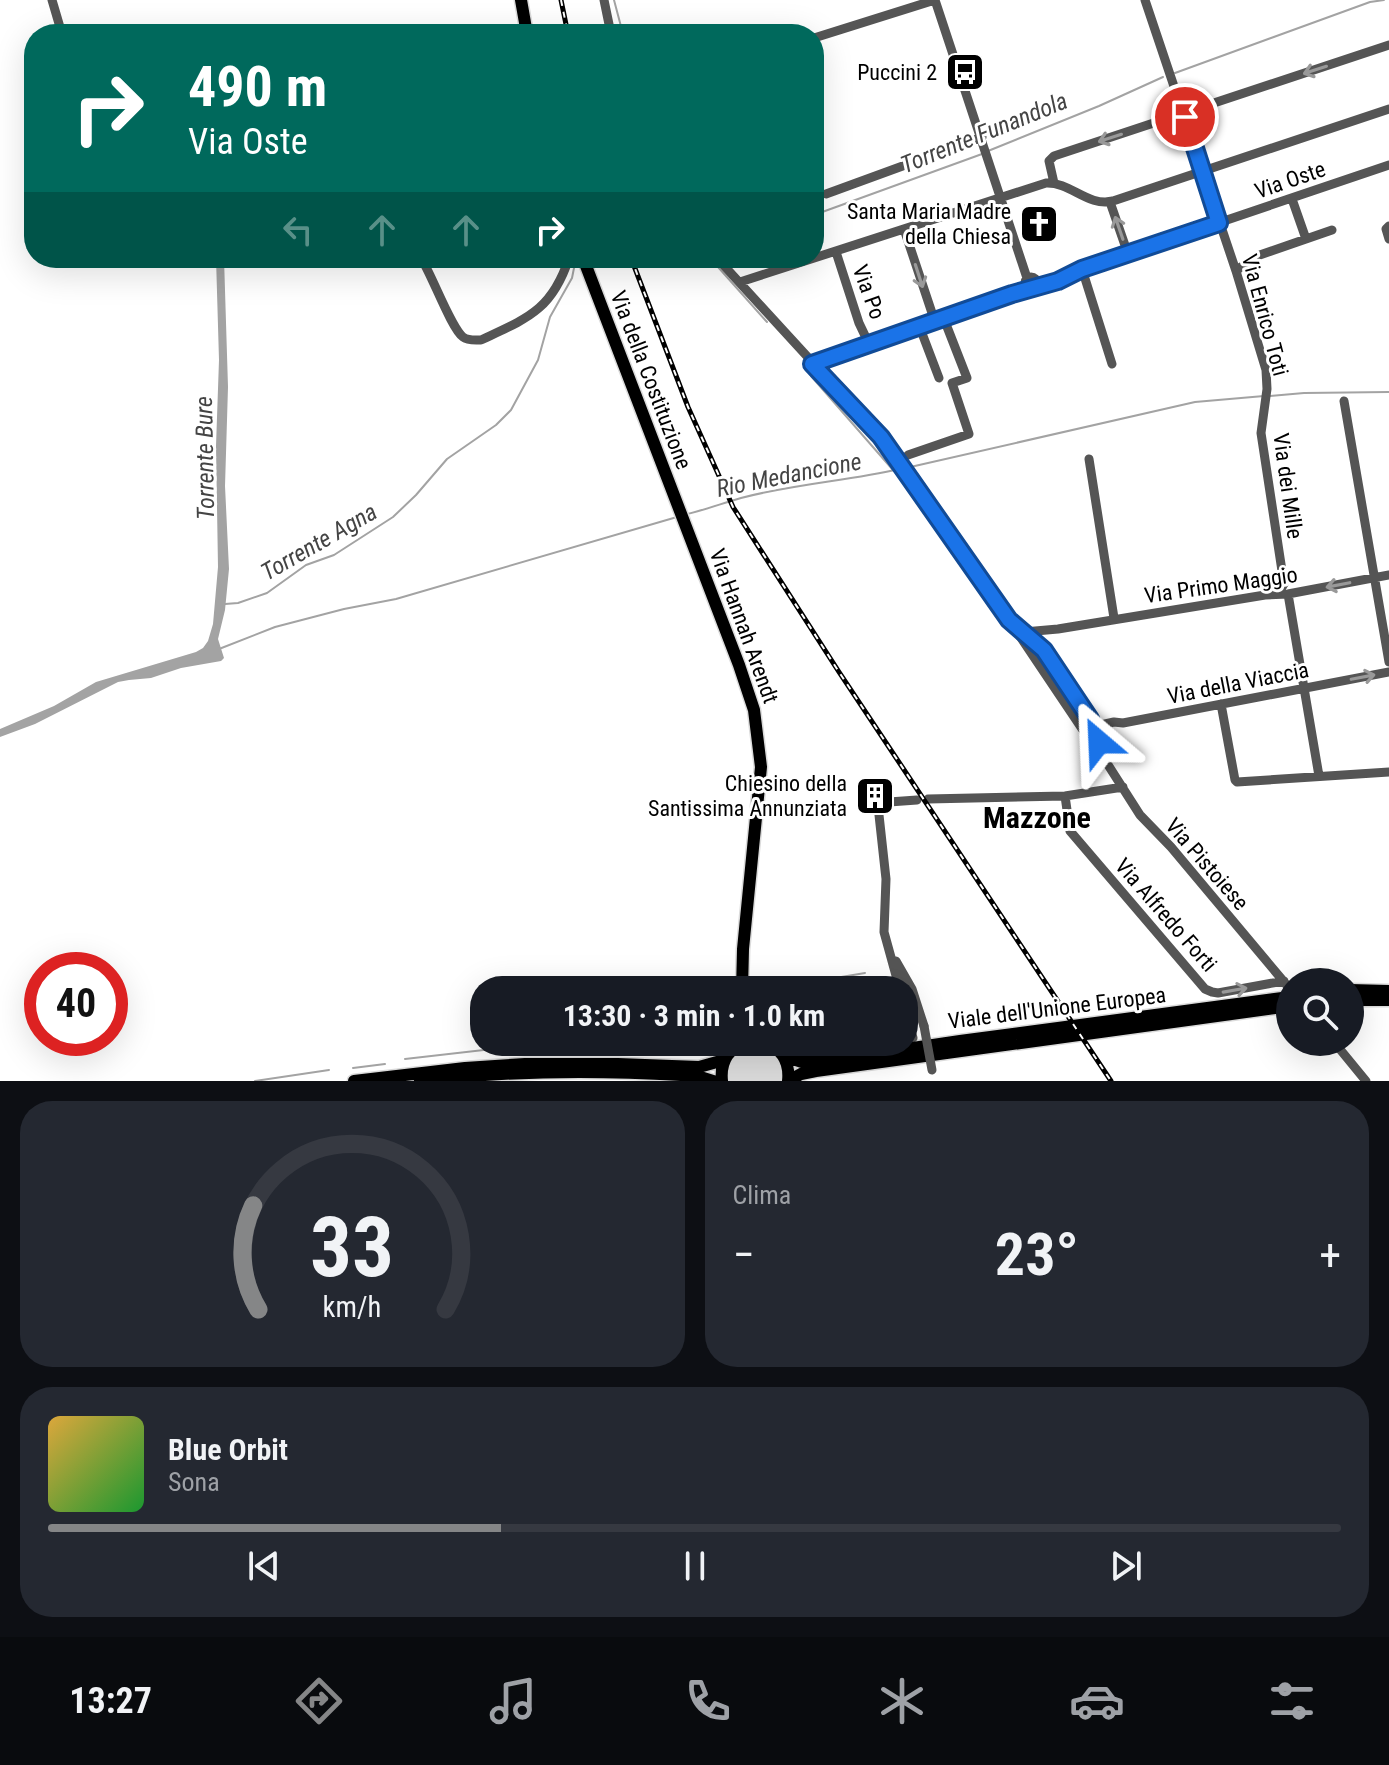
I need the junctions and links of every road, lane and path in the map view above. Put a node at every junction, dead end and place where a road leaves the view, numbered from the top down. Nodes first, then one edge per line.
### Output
1 (52, 0) edge
2 (521, 0) edge
3 (604, 0) edge
4 (935, 0) edge
5 (1145, 0) edge
6 (59, 24) edge
7 (525, 24) edge
8 (609, 24) edge
9 (824, 35) edge
10 (1389, 45) edge
11 (1389, 109) edge
12 (1184, 113) junction
13 (982, 139) junction
14 (1389, 165) edge
15 (1203, 172) junction
16 (1054, 183) junction
17 (826, 194) dead end
18 (1001, 198) junction
19 (1292, 199) junction
20 (1110, 202) junction
21 (1219, 223) junction
22 (1388, 226) edge
23 (904, 229) junction
24 (1332, 230) dead end
25 (1306, 239) junction
26 (1389, 239) edge
27 (836, 252) junction
28 (1128, 254) junction
29 (824, 256) edge
30 (426, 268) edge
31 (565, 268) edge
32 (587, 268) edge
33 (727, 268) edge
34 (785, 268) edge
35 (1082, 269) junction
36 (1236, 271) junction
37 (740, 282) junction
38 (1032, 283) junction
39 (939, 321) junction
40 (920, 328) junction
41 (869, 344) junction
42 (812, 364) junction
43 (1112, 364) dead end
44 (939, 378) dead end
45 (1344, 401) dead end
46 (1262, 417) joint
47 (908, 455) dead end
48 (1089, 459) dead end
49 (681, 512) joint
50 (1389, 575) edge
51 (1374, 578) junction
52 (1288, 594) junction
53 (1265, 595) junction
54 (1114, 618) junction
55 (1009, 620) junction
56 (1058, 629) junction
57 (1024, 632) junction
58 (1038, 645) junction
59 (1033, 655) junction
60 (1389, 662) edge
61 (1389, 672) edge
62 (1303, 689) junction
63 (1221, 704) junction
64 (1123, 723) junction
65 (1080, 724) junction
66 (1094, 726) junction
67 (1103, 757) junction
68 (1389, 772) edge
69 (1319, 776) junction
70 (1123, 787) junction
71 (1065, 796) junction
72 (928, 799) dead end
73 (917, 800) dead end
74 (888, 948) junction
75 (1276, 972) edge
76 (742, 976) edge
77 (896, 976) edge
78 (1276, 986) edge
79 (1364, 990) edge
80 (1389, 991) edge
81 (1276, 1000) edge
82 (1364, 1000) edge
83 (1389, 1000) edge
84 (1276, 1007) edge
85 (1226, 1011) junction
86 (918, 1047) edge
87 (726, 1056) edge
88 (784, 1056) joint
89 (859, 1056) edge
90 (1345, 1056) edge
91 (724, 1060) junction
92 (354, 1081) edge
93 (420, 1081) edge
94 (713, 1081) edge
95 (722, 1081) edge
96 (788, 1081) edge
97 (932, 1081) edge
98 (1366, 1081) edge

1 - 6 street
2 - 7 main road
3 - 8 street
4 - 9 street
4 - 13 street
5 - 12 street, Via Enrico Toti
10 -> 12 street
11 - 15 street
12 - 15 street, Via Enrico Toti
12 -> 16 street
13 - 17 street
13 - 18 street
14 - 19 street, Via Oste
15 - 20 street
15 - 21 street, Via Enrico Toti
16 - 18 street
16 - 20 street
18 - 23 street
18 - 38 street
19 - 21 street, Via Oste
19 - 25 street
28 -> 20 street
21 - 28 street, Via Oste
21 - 36 street, Via Enrico Toti
22 - 26 street
23 - 27 street
23 -> 39 street
24 - 25 street
25 - 36 street
27 - 29 street
27 - 41 street, Via Po
28 - 35 street, Via Oste
30 - 31 street
32 - 49 main road, Via della Costituzione
33 - 37 street, Via Pistoiese
34 - 37 street
35 - 38 street, Via Oste
35 - 43 street
36 - 46 street, Via Enrico Toti
37 - 42 street, Via Pistoiese
38 - 39 street, Via Oste
39 - 40 street, Via Oste
39 - 47 street
40 - 41 street, Via Oste
40 - 44 street
41 - 42 street, Via Oste
42 - 55 street, Via Pistoiese
45 - 51 street
46 - 53 street, Via dei Mille
48 - 54 street
49 - 76 main road, Via Hannah Arendt
50 - 51 street, Via Primo Maggio
51 -> 52 street, Via Primo Maggio
51 - 60 street
52 - 53 street, Via Primo Maggio
52 - 62 street
53 - 54 street, Via Primo Maggio
54 - 56 street, Via Primo Maggio
55 - 57 street, Via Pistoiese
55 - 59 street, Via Pistoiese
56 - 57 street, Via Primo Maggio
56 - 58 street, Via Primo Maggio
57 - 58 street, Via Pistoiese
58 - 59 street
58 - 66 street, Via Pistoiese
59 - 65 street, Via Pistoiese
62 -> 61 street, Via della Viaccia
62 - 63 street, Via della Viaccia
62 - 69 street
63 - 64 street, Via della Viaccia
63 - 69 street
64 - 66 street, Via della Viaccia
64 - 67 street
65 - 66 street, Via della Viaccia
65 - 67 street, Via Pistoiese
66 - 67 street, Via Pistoiese
67 - 70 street, Via Pistoiese
68 - 69 street
70 - 71 street
70 - 75 street, Via Pistoiese
71 - 72 street
71 -> 78 street, Via Alfredo Forti
73 - 74 street
74 - 77 street
74 - 97 street, bridge
79 - 80 main road
81 - 85 main road, Viale dell'Unione Europea
82 - 83 main road
84 - 85 main road, Viale dell'Unione Europea
85 - 86 main road, Viale dell'Unione Europea
85 - 96 main road, Viale dell'Unione Europea
87 - 91 main road
88 - 89 main road, Viale dell'Unione Europea
88 - 96 main road, Viale dell'Unione Europea
90 - 98 street
91 - 92 main road
91 - 95 main road
93 - 94 main road

